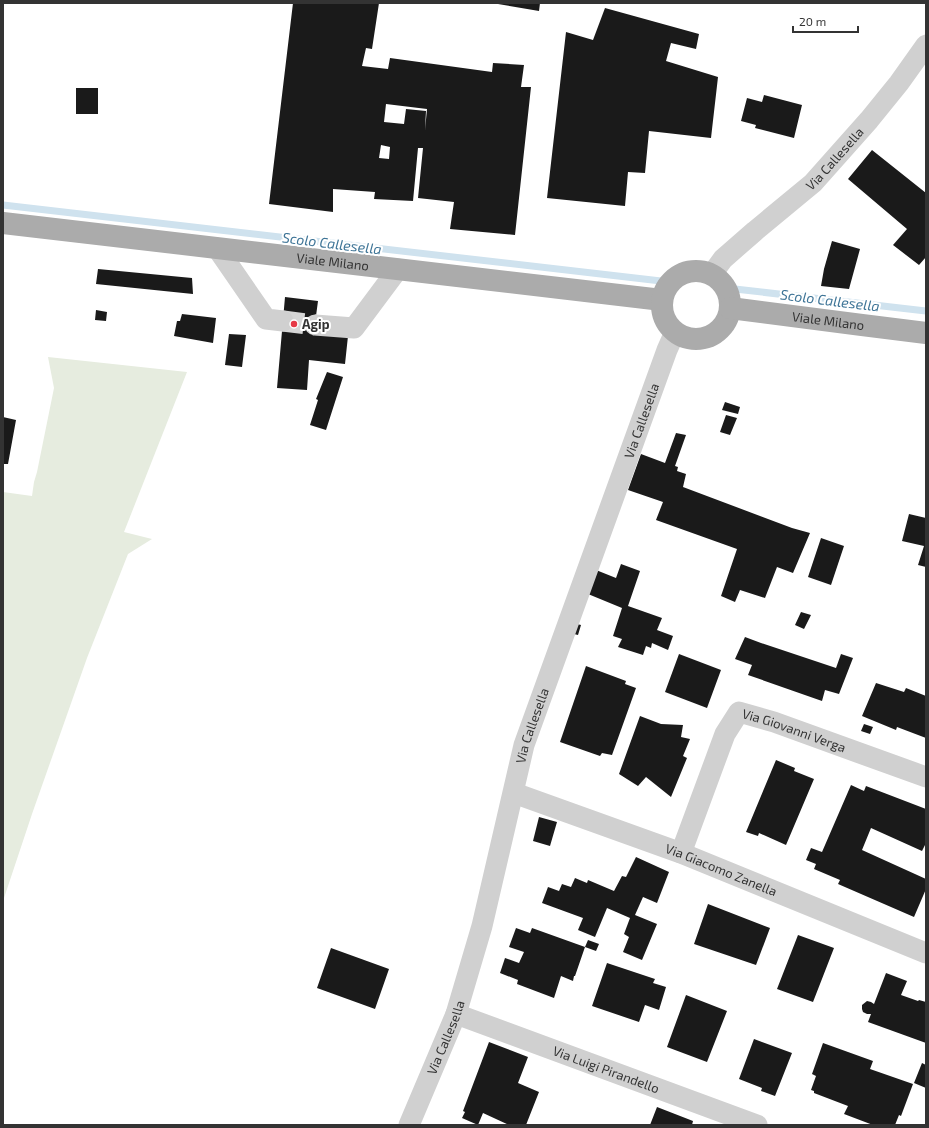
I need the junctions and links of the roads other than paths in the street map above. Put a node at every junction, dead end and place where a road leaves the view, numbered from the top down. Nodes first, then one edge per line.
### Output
1 (926, 45) edge
2 (3, 223) edge
3 (217, 248) junction
4 (398, 269) junction
5 (712, 274) junction
6 (662, 300) junction
7 (730, 308) junction
8 (283, 321) tunnel mouth
9 (315, 325) tunnel mouth
10 (675, 332) junction
11 (926, 333) edge
12 (926, 777) edge
13 (514, 793) junction
14 (681, 853) junction
15 (926, 953) edge
16 (456, 1014) junction
17 (409, 1125) edge
18 (757, 1125) edge

1 - 5 street, Via Callesella
2 - 3 main road, Viale Milano
3 - 4 main road, Viale Milano
3 - 8 street
4 - 6 main road, Viale Milano
4 - 9 street
5 - 6 main road
5 - 7 main road
6 - 10 main road
7 - 10 main road
7 - 11 main road, Viale Milano
10 - 13 street, Via Callesella
12 - 14 street, Via Giovanni Verga
13 - 14 street, Via Giacomo Zanella
13 - 16 street, Via Callesella
14 - 15 street, Via Giacomo Zanella
16 - 17 street, Via Callesella
16 - 18 street, Via Luigi Pirandello

